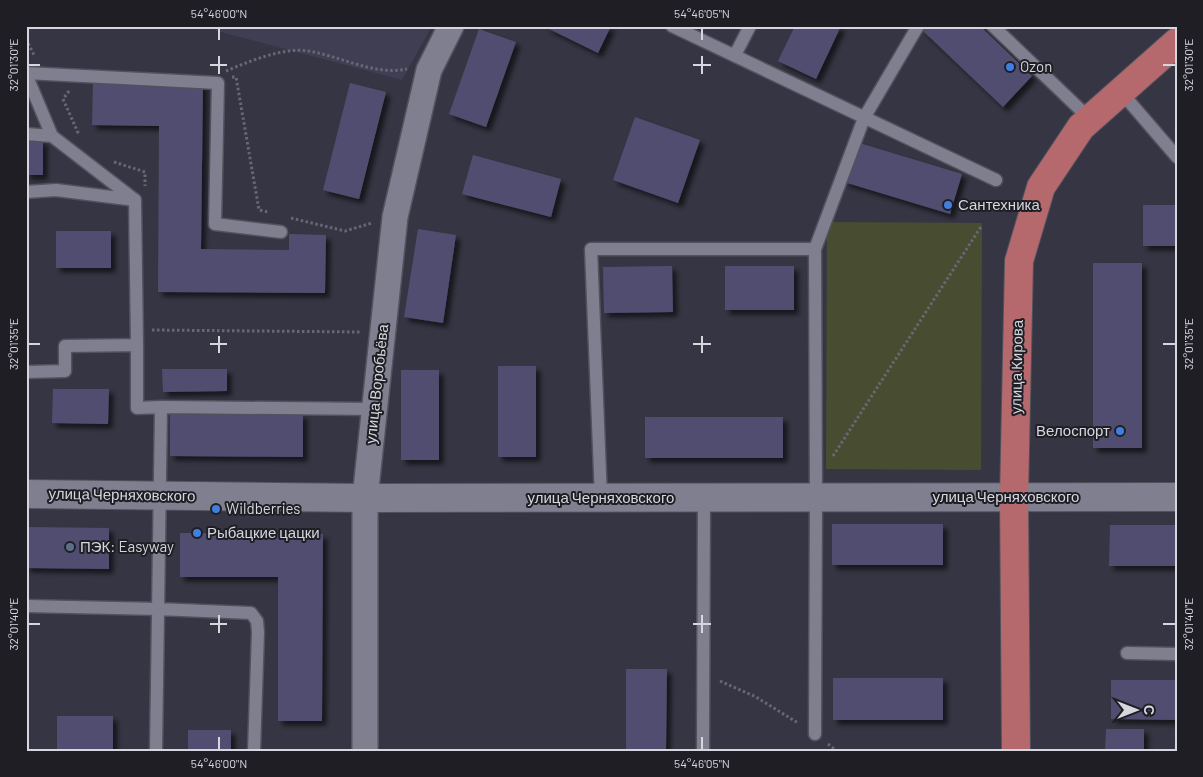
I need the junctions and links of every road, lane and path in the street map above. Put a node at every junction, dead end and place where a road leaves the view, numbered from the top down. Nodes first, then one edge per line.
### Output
1 (451, 26) edge
2 (672, 26) edge
3 (750, 26) edge
4 (918, 26) edge
5 (993, 26) edge
6 (1177, 42) edge
7 (735, 55) junction
8 (434, 61) junction
9 (223, 72) dead end
10 (26, 74) edge
11 (80, 76) junction
12 (1121, 92) junction
13 (864, 118) junction
14 (1090, 119) junction
15 (26, 134) edge
16 (52, 136) junction
17 (83, 144) dead end
18 (1177, 157) edge
19 (112, 161) dead end
20 (996, 180) dead end
21 (26, 192) edge
22 (140, 196) junction
23 (982, 225) dead end
24 (281, 232) dead end
25 (815, 249) junction
26 (149, 330) dead end
27 (383, 332) junction
28 (137, 345) junction
29 (26, 372) edge
30 (161, 407) junction
31 (375, 409) junction
32 (816, 490) junction
33 (26, 494) edge
34 (159, 495) junction
35 (704, 497) junction
36 (1014, 497) junction
37 (1177, 497) edge
38 (365, 498) junction
39 (601, 498) junction
40 (26, 606) edge
41 (158, 609) junction
42 (1127, 653) dead end
43 (1177, 654) edge
44 (703, 674) junction
45 (815, 734) junction
46 (156, 751) edge
47 (254, 751) edge
48 (365, 751) edge
49 (703, 751) edge
50 (837, 751) edge
51 (1016, 751) edge

1 - 8 street, улица Воробьёва
2 - 7 lane
3 - 7 lane
4 - 13 lane
5 - 14 lane
6 - 12 main road, улица Кирова
7 - 13 lane
8 - 9 path
8 - 27 street, улица Воробьёва
10 - 11 lane
10 - 16 lane
11 - 17 path
11 - 24 lane
12 - 14 main road, улица Кирова
12 - 18 lane
13 - 20 lane
13 - 25 lane
14 - 36 main road, улица Кирова
15 - 16 lane
16 - 22 lane
19 - 22 path
21 - 22 lane
22 - 28 lane
23 - 32 path
25 - 32 lane
25 - 39 lane
26 - 27 path
27 - 31 street, улица Воробьёва
28 - 29 lane
28 - 30 lane
30 - 31 lane
30 - 34 lane
31 - 38 street, улица Воробьёва
32 - 35 street, улица Черняховского
32 - 36 street, улица Черняховского
32 - 45 lane
33 - 34 street, улица Черняховского
34 - 38 street, улица Черняховского
34 - 41 lane
35 - 39 street, улица Черняховского
35 - 44 lane
36 - 37 street, улица Черняховского
36 - 51 main road, улица Кирова
38 - 39 street, улица Черняховского
38 - 48 street, улица Воробьёва
40 - 41 lane
41 - 46 lane
41 - 47 lane
42 - 43 lane
44 - 45 path
44 - 49 lane
45 - 50 path

